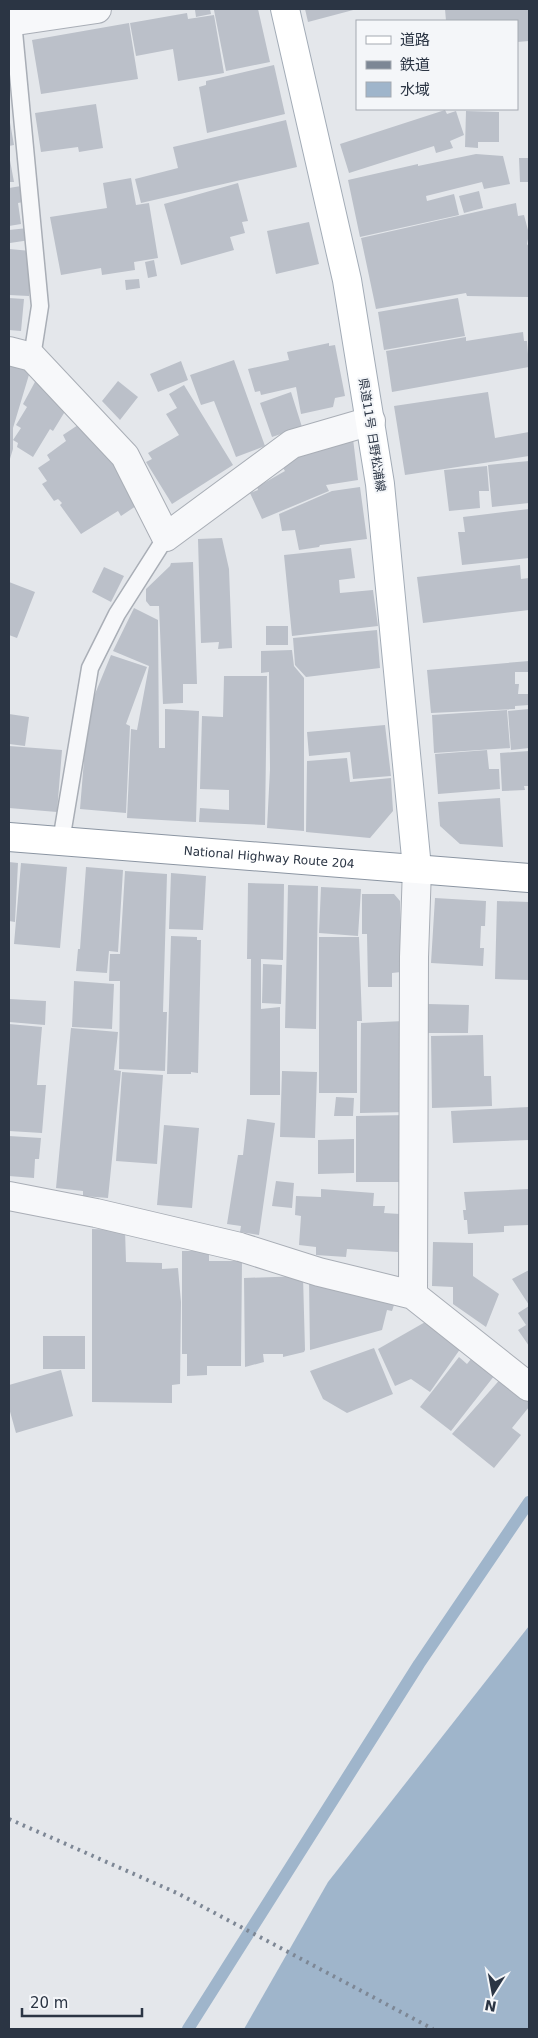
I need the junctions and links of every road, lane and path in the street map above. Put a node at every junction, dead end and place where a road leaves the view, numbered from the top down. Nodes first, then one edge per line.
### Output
1 (97, 9) edge
2 (285, 9) edge
3 (12, 17) edge
4 (20, 354) edge
5 (370, 421) junction
6 (166, 537) junction
7 (9, 838) edge
8 (61, 841) junction
9 (417, 868) junction
10 (529, 878) edge
11 (9, 1196) edge
12 (413, 1295) junction
13 (529, 1387) edge

1 - 3 street
2 - 5 main road, 県道11号 日野松浦線
3 - 4 lane
4 - 6 street
5 - 6 street
5 - 9 main road, 県道11号 日野松浦線
6 - 8 lane
7 - 8 main road, National Highway Route 204
8 - 9 main road, National Highway Route 204
9 - 10 main road, National Highway Route 204
9 - 12 street
11 - 12 street
12 - 13 street

